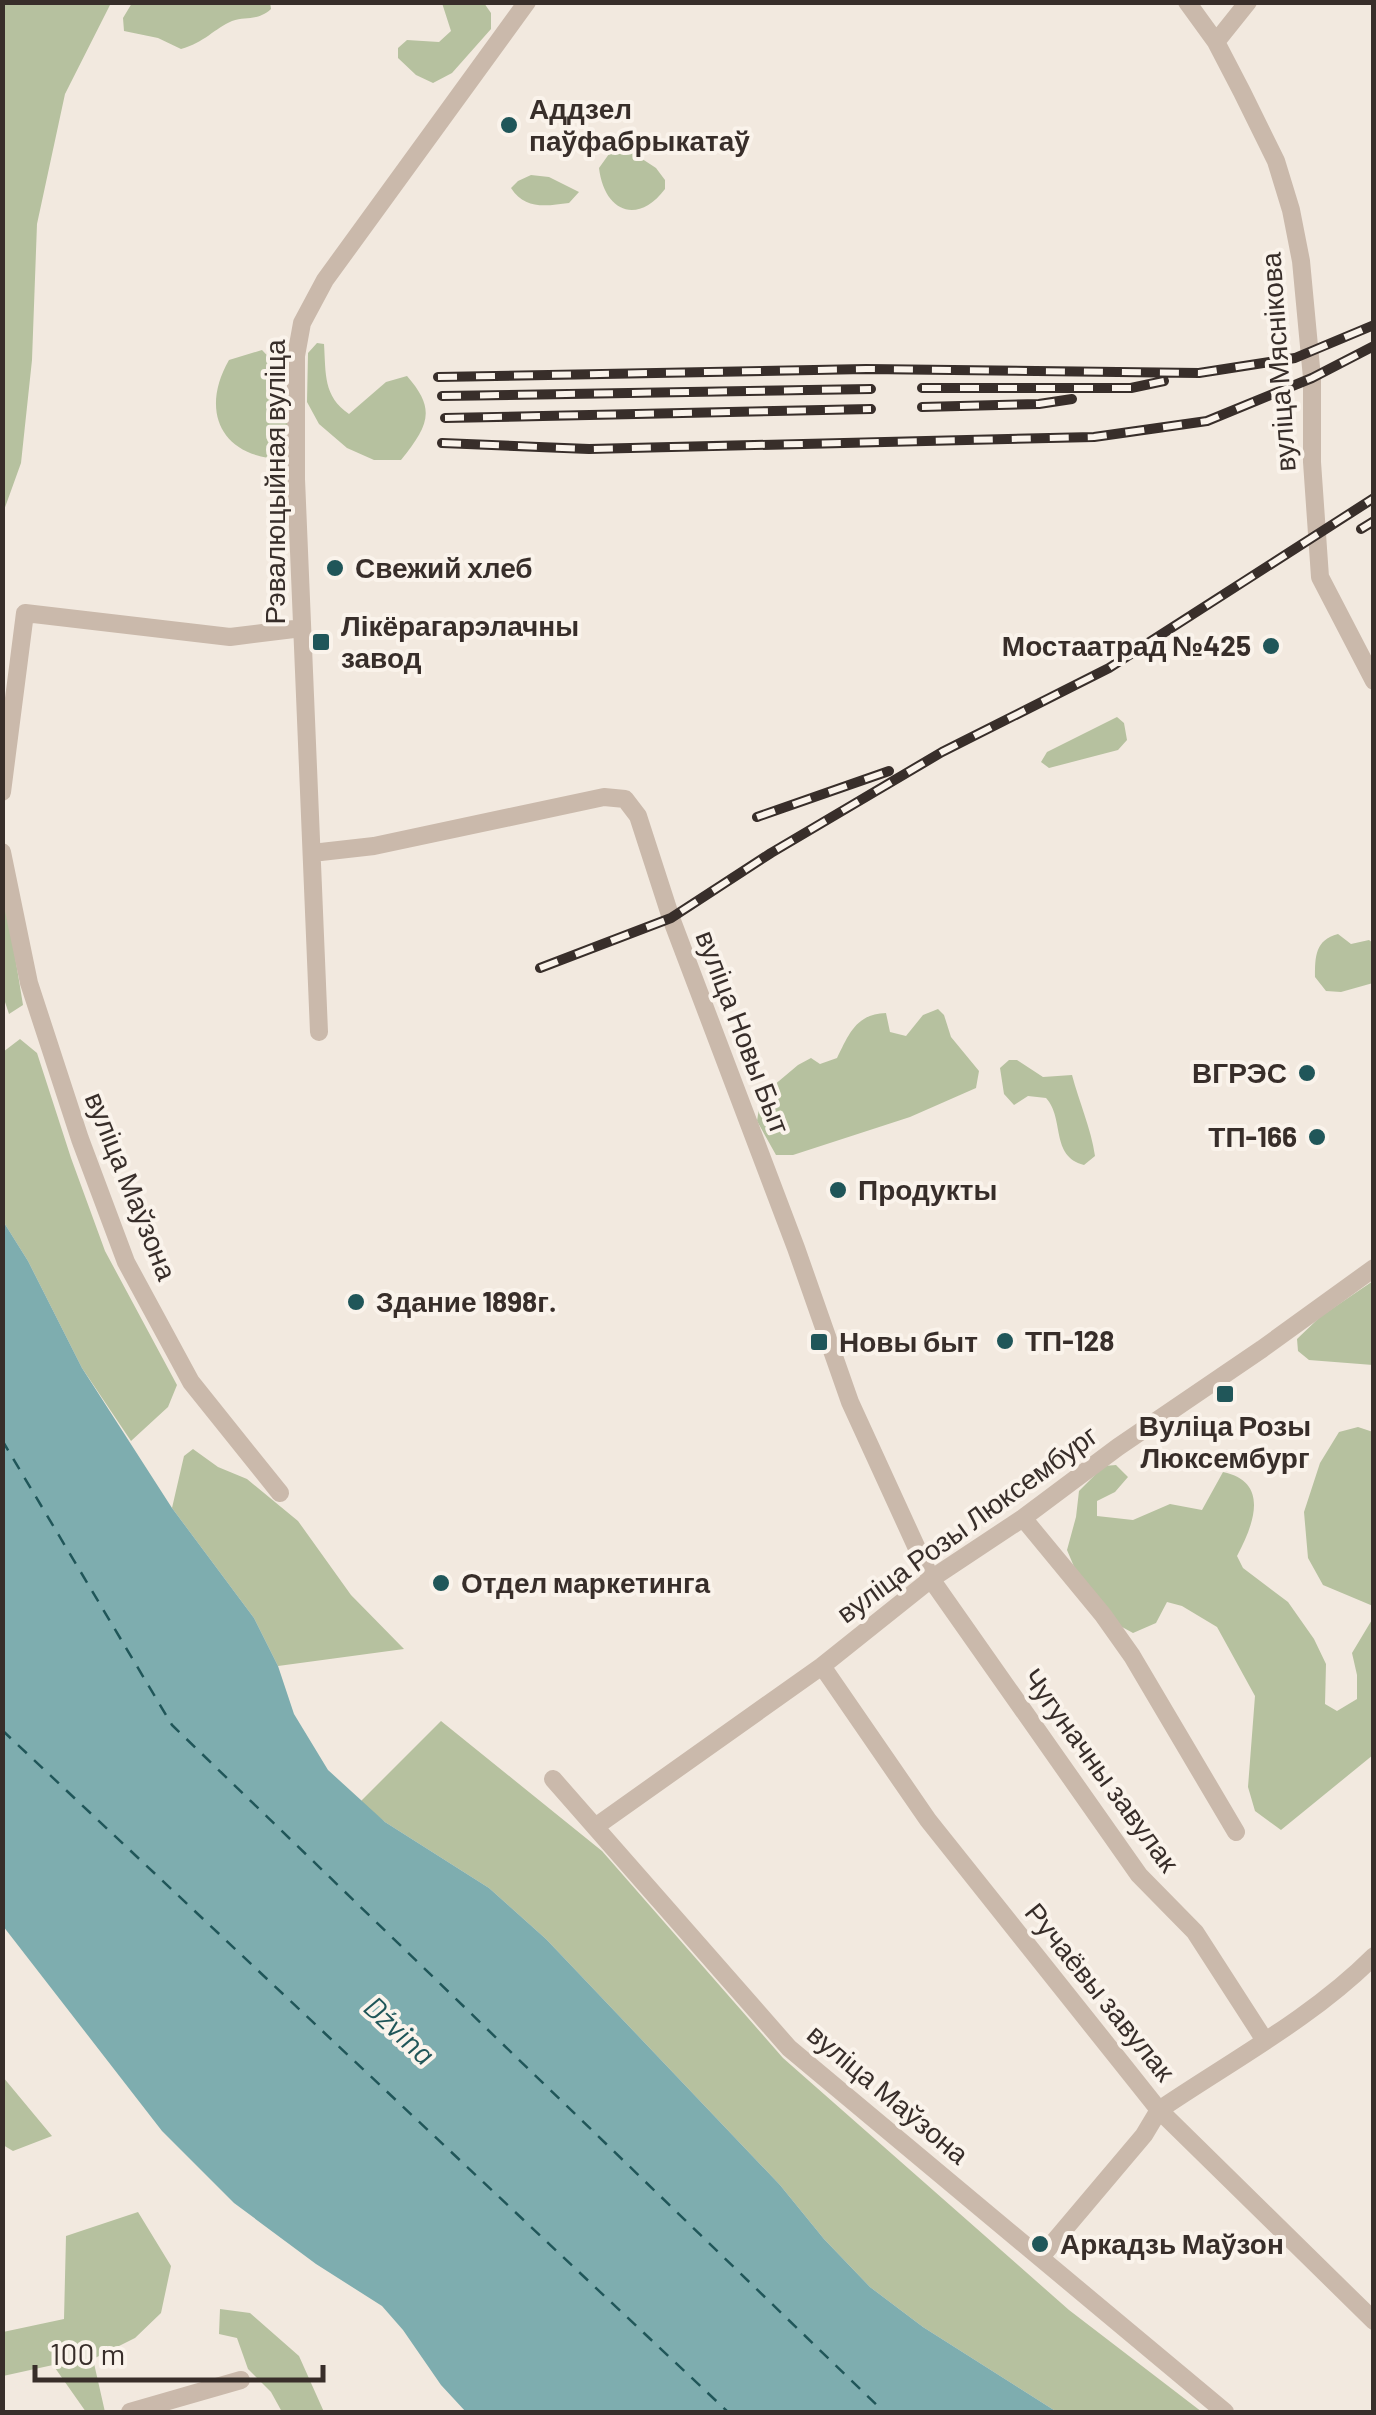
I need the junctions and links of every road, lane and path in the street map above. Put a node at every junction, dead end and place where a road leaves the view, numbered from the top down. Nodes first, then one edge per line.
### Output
1 (527, 2) edge
2 (1187, 2) edge
3 (1248, 2) edge
4 (1216, 42) junction
5 (302, 628) junction
6 (1374, 681) edge
7 (2, 792) edge
8 (2, 852) edge
9 (312, 853) junction
10 (319, 1032) dead end
11 (1374, 1268) edge
12 (280, 1493) dead end
13 (1023, 1518) junction
14 (932, 1579) junction
15 (822, 1666) junction
16 (552, 1779) dead end
17 (596, 1827) junction
18 (1236, 1832) dead end
19 (1374, 1956) edge
20 (1264, 2039) junction
21 (1159, 2110) junction
22 (1040, 2257) junction
23 (1374, 2321) edge
24 (241, 2380) dead end
25 (130, 2412) edge
26 (1225, 2412) edge

1 - 5 street, Рэвалюцыйная вуліца
2 - 4 street, вуліца Мяснікова
3 - 4 street
4 - 6 street, вуліца Мяснікова
5 - 7 street
5 - 9 street, Рэвалюцыйная вуліца
8 - 12 street, вуліца Маўзона
9 - 10 street, Рэвалюцыйная вуліца
9 - 14 street, вуліца Новы Быт
11 - 13 street, вуліца Розы Люксембург
13 - 14 street, вуліца Розы Люксембург
13 - 18 street
14 - 15 street, вуліца Розы Люксембург
14 - 20 street, Чугуначны завулак
15 - 17 street, вуліца Розы Люксембург
15 - 21 street, Ручаёвы завулак
16 - 17 street, вуліца Маўзона
17 - 22 street, вуліца Маўзона
19 - 20 street
20 - 21 street
21 - 22 street
21 - 23 street, Ручаёвы завулак
22 - 26 street, вуліца Маўзона
24 - 25 street

